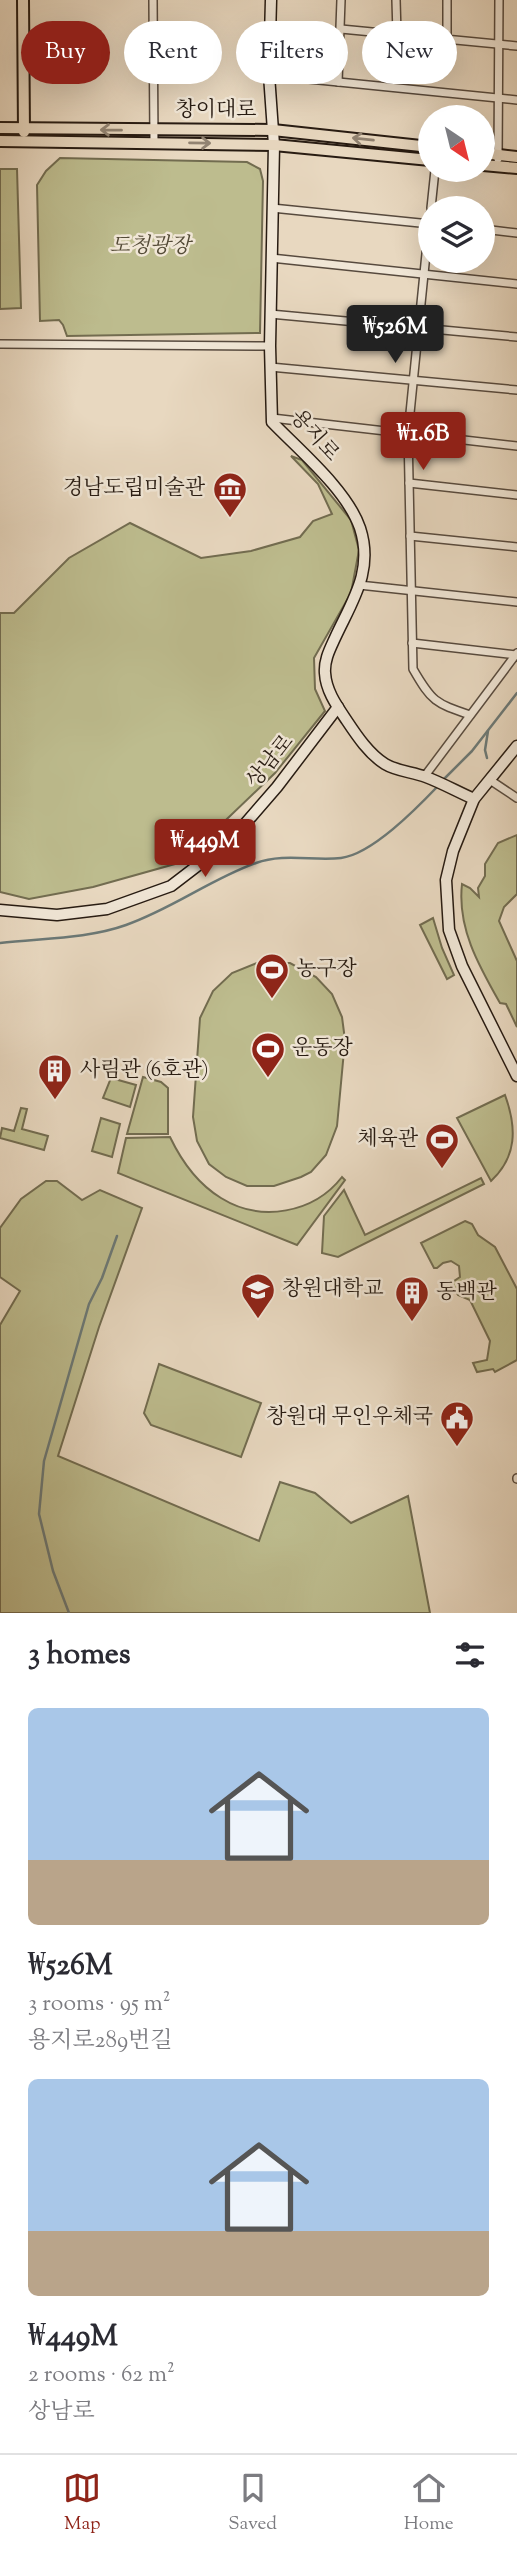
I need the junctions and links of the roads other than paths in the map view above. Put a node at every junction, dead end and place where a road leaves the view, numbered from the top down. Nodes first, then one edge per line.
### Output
1 (23, 0) edge
2 (153, 0) edge
3 (271, 0) edge
4 (341, 0) edge
5 (396, 0) edge
6 (447, 0) edge
7 (499, 0) edge
8 (271, 21) edge
9 (341, 21) edge
10 (397, 21) edge
11 (447, 21) edge
12 (457, 40) edge
13 (499, 44) junction
14 (517, 46) edge
15 (348, 83) edge
16 (270, 84) edge
17 (499, 98) junction
18 (517, 100) edge
19 (24, 127) junction
20 (0, 128) edge
21 (154, 130) junction
22 (273, 130) junction
23 (5, 141) edge
24 (25, 142) junction
25 (154, 143) junction
26 (274, 145) junction
27 (418, 146) edge
28 (517, 157) edge
29 (418, 159) edge
30 (495, 159) edge
31 (498, 161) junction
32 (495, 162) edge
33 (517, 168) edge
34 (272, 208) junction
35 (418, 223) edge
36 (495, 230) edge
37 (517, 233) edge
38 (271, 258) junction
39 (424, 274) junction
40 (517, 284) edge
41 (270, 314) junction
42 (419, 328) junction
43 (517, 337) edge
44 (0, 344) edge
45 (270, 346) junction
46 (270, 367) junction
47 (413, 381) junction
48 (517, 390) edge
49 (272, 418) junction
50 (408, 433) junction
51 (517, 446) edge
52 (409, 483) junction
53 (517, 495) edge
54 (410, 536) junction
55 (517, 547) edge
56 (359, 585) junction
57 (411, 591) junction
58 (517, 602) edge
59 (412, 643) junction
60 (516, 654) edge
61 (338, 707) junction
62 (470, 715) junction
63 (517, 746) edge
64 (426, 777) junction
65 (490, 780) junction
66 (517, 798) edge
67 (474, 799) junction
68 (0, 910) edge
69 (517, 1076) edge

1 - 19 main road
2 - 21 street
3 - 8 main road, 용지로
4 - 9 street
5 - 10 street
6 - 11 street
7 - 13 street
12 - 13 street
13 - 14 street
13 - 17 street
15 - 17 street
16 - 22 main road, 용지로
17 - 18 street
17 - 31 street
19 - 20 main road, 창이대로
21 -> 19 main road, 창이대로
19 - 24 main road
21 - 22 main road, 창이대로
21 - 25 street
22 - 26 main road, 용지로
27 -> 22 main road, 창이대로
23 - 24 main road, 창이대로
24 - 25 main road, 창이대로
25 -> 26 main road, 창이대로
26 - 29 main road, 창이대로
26 - 34 main road, 용지로
28 - 31 main road
30 - 31 main road
31 - 32 main road
31 - 33 main road
34 - 35 street
34 - 38 main road, 용지로
36 - 37 street
38 - 39 street
38 - 41 main road, 용지로
39 - 40 street
39 - 42 street
41 - 42 street
41 - 45 main road, 용지로
42 - 43 street
42 - 47 street
44 - 45 street
45 - 46 main road, 용지로
46 - 47 street
46 - 49 main road, 용지로
47 - 48 street
47 - 50 street
49 - 50 street
49 - 56 main road, 용지로
50 - 51 street
50 - 52 street
52 - 53 street
52 - 54 street
54 - 55 street
54 - 57 street
56 - 57 street
56 - 61 main road, 용지로
57 - 58 street
57 - 59 street
59 - 60 street
59 - 62 street
60 - 62 street
61 - 64 main road, 용지로
61 - 68 main road, 상남로
62 - 64 street
63 - 65 main road
64 - 67 main road, 용지로
65 - 66 street
65 - 67 main road
67 - 69 main road

